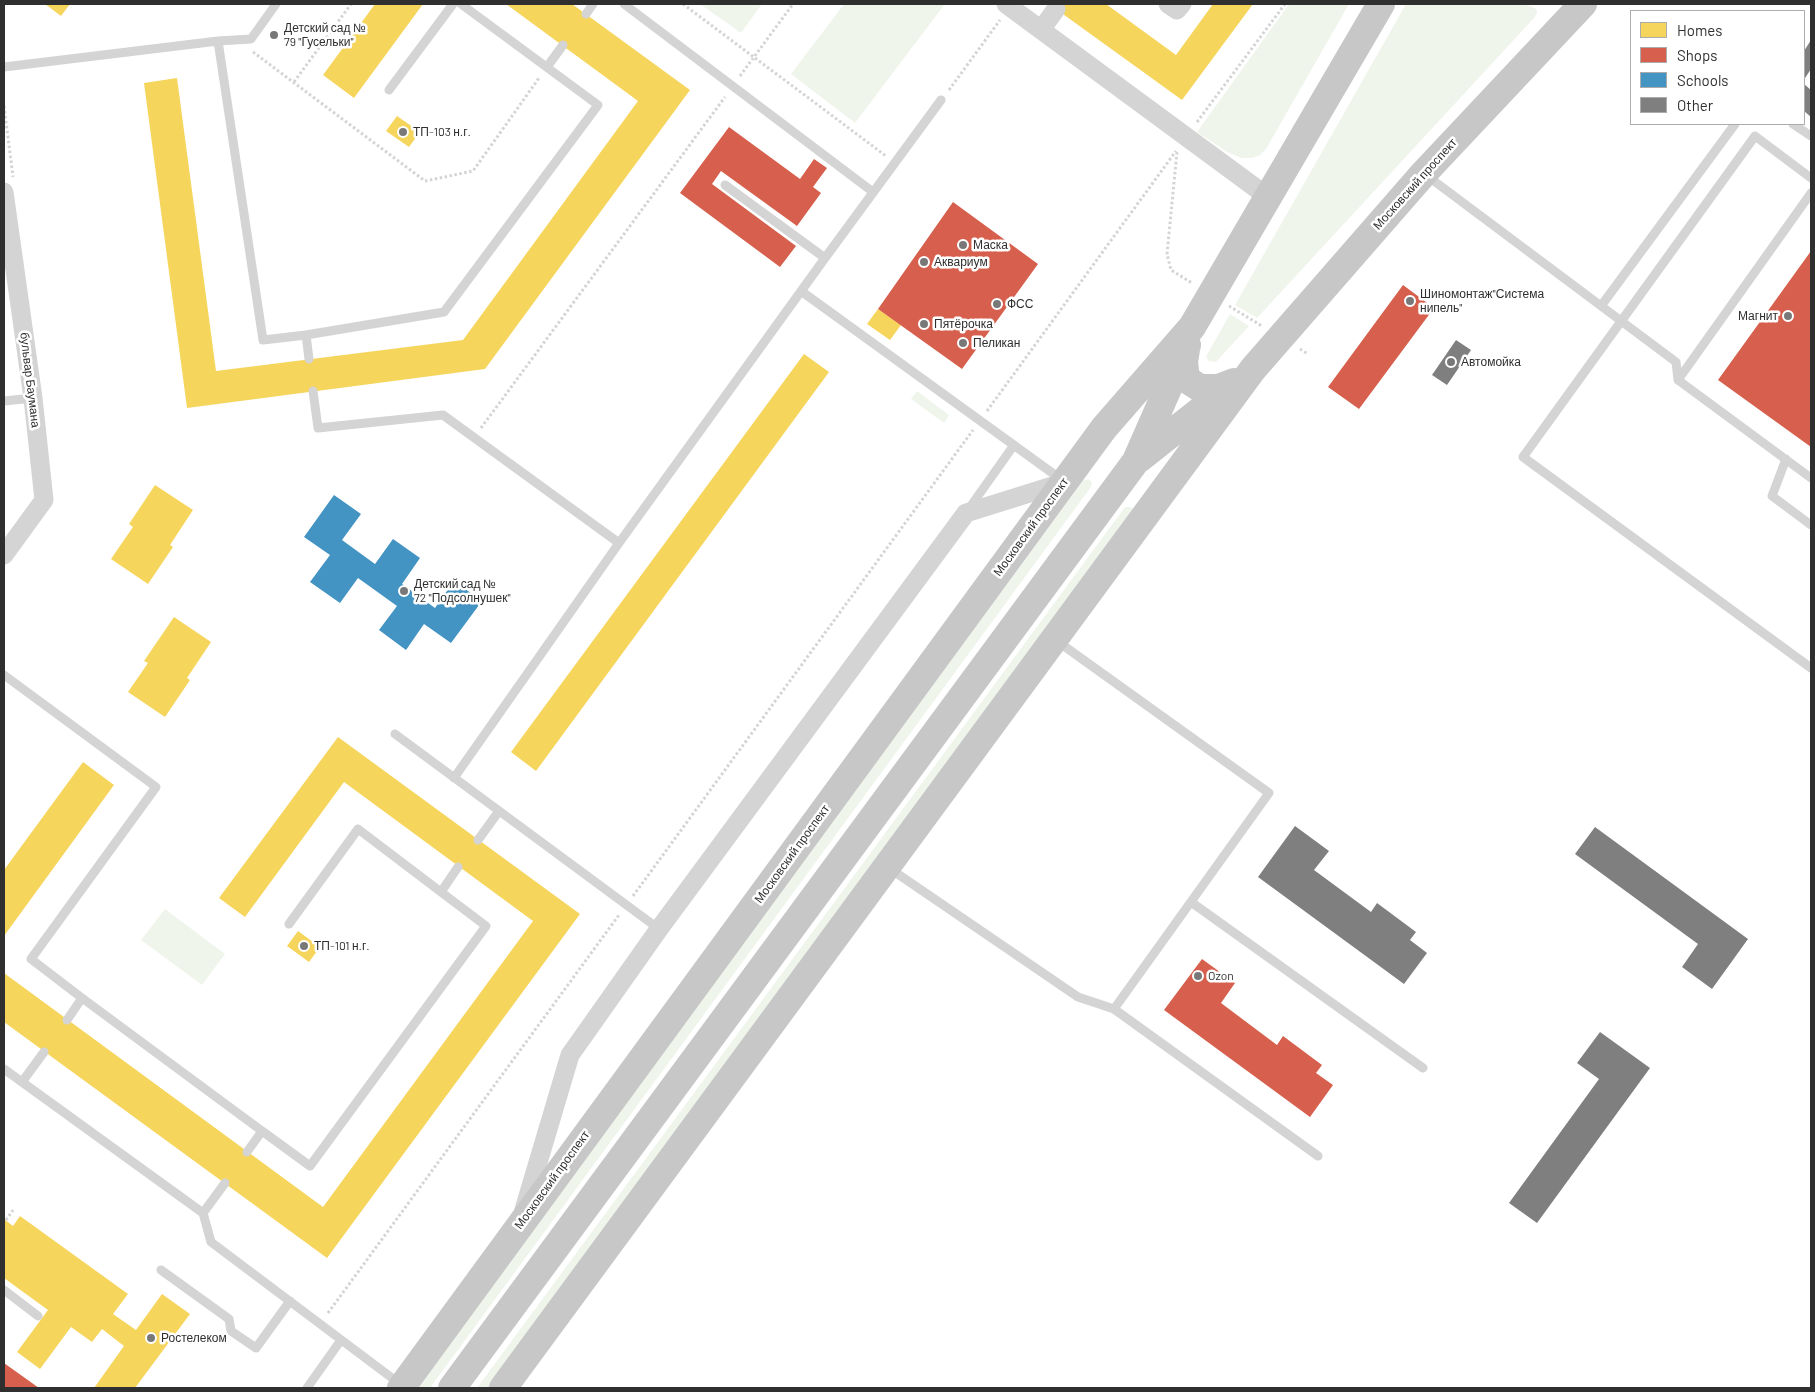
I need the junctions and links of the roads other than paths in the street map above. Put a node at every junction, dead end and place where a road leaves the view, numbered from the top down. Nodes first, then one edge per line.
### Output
1 (276, 4) edge
2 (453, 4) edge
3 (461, 4) edge
4 (593, 4) edge
5 (624, 4) edge
6 (1168, 4) edge
7 (1182, 4) edge
8 (1381, 4) edge
9 (1582, 4) edge
10 (1008, 5) edge
11 (1056, 9) dead end
12 (586, 14) dead end
13 (1041, 30) junction
14 (218, 41) junction
15 (563, 45) dead end
16 (4, 67) edge
17 (547, 67) junction
18 (390, 90) dead end
19 (941, 100) road end
20 (1734, 125) edge
21 (1794, 125) edge
22 (1811, 136) edge
23 (1424, 173) junction
24 (1811, 178) edge
25 (725, 185) dead end
26 (4, 192) edge
27 (873, 192) junction
28 (1811, 193) edge
29 (1268, 197) junction
30 (824, 258) junction
31 (801, 291) junction
32 (1601, 306) junction
33 (1621, 321) junction
34 (306, 335) junction
35 (1189, 337) junction
36 (309, 359) dead end
37 (1246, 374) junction
38 (1678, 380) junction
39 (313, 391) dead end
40 (33, 398) junction
41 (4, 401) edge
42 (1014, 445) junction
43 (1786, 459) junction
44 (1136, 461) junction
45 (1811, 478) edge
46 (1065, 482) junction
47 (966, 513) junction
48 (1811, 525) edge
49 (619, 543) junction
50 (4, 555) edge
51 (1054, 639) junction
52 (1811, 668) edge
53 (4, 675) edge
54 (395, 734) dead end
55 (454, 778) junction
56 (499, 811) junction
57 (478, 840) dead end
58 (887, 866) junction
59 (458, 867) dead end
60 (441, 892) junction
61 (1191, 902) junction
62 (289, 924) dead end
63 (658, 929) junction
64 (82, 998) junction
65 (1114, 1009) junction
66 (66, 1020) dead end
67 (44, 1052) dead end
68 (1423, 1068) dead end
69 (4, 1069) edge
70 (22, 1082) junction
71 (262, 1131) junction
72 (248, 1152) dead end
73 (1318, 1156) dead end
74 (225, 1183) dead end
75 (203, 1213) junction
76 (519, 1226) junction
77 (161, 1270) dead end
78 (4, 1290) edge
79 (290, 1301) junction
80 (38, 1316) dead end
81 (341, 1340) junction
82 (402, 1387) edge
83 (307, 1388) edge
84 (452, 1388) edge
85 (503, 1388) edge

1 - 14 lane
2 - 18 lane
3 - 17 lane
4 - 12 lane
5 - 27 lane
6 - 7 street
8 - 29 main road, Московский проспект
9 - 23 main road, Московский проспект
10 - 13 street
11 - 13 street
13 - 29 street
14 - 16 lane
14 - 34 lane
15 - 17 lane
17 - 34 lane
19 - 27 lane
20 - 32 lane
21 - 22 lane
23 - 32 lane
23 - 37 main road, Московский проспект
24 - 33 lane
25 - 30 lane
26 - 40 street, бульвар Баумана
27 - 30 lane
28 - 38 lane
29 - 35 main road, Московский проспект
30 - 31 lane
31 - 42 lane
31 - 49 lane
32 - 33 lane
33 - 38 lane
33 - 52 lane
34 - 36 lane
35 - 37 main road
35 - 44 main road, Московский проспект
35 - 46 main road, Московский проспект
37 - 44 main road, Московский проспект
37 - 51 main road, Московский проспект
38 - 43 lane
39 - 49 lane
40 - 41 lane
40 - 50 street, бульвар Баумана
42 - 46 lane
42 - 47 lane
43 - 45 lane
43 - 48 lane
44 - 84 main road, Московский проспект
46 - 47 street
46 - 76 main road, Московский проспект
47 - 63 street
49 - 55 lane
51 - 58 main road, Московский проспект
51 - 61 lane
53 - 64 lane
54 - 55 lane
55 - 56 lane
56 - 57 lane
56 - 63 lane
58 - 65 lane
58 - 85 main road, Московский проспект
59 - 60 lane
60 - 62 lane
60 - 71 lane
61 - 65 lane
61 - 68 lane
63 - 76 street
64 - 66 lane
64 - 71 lane
65 - 73 lane
67 - 70 lane
69 - 70 lane
70 - 75 lane
71 - 72 lane
74 - 75 lane
75 - 79 lane
76 - 82 main road, Московский проспект
77 - 79 lane
78 - 80 lane
79 - 81 lane
81 - 82 lane
81 - 83 lane

